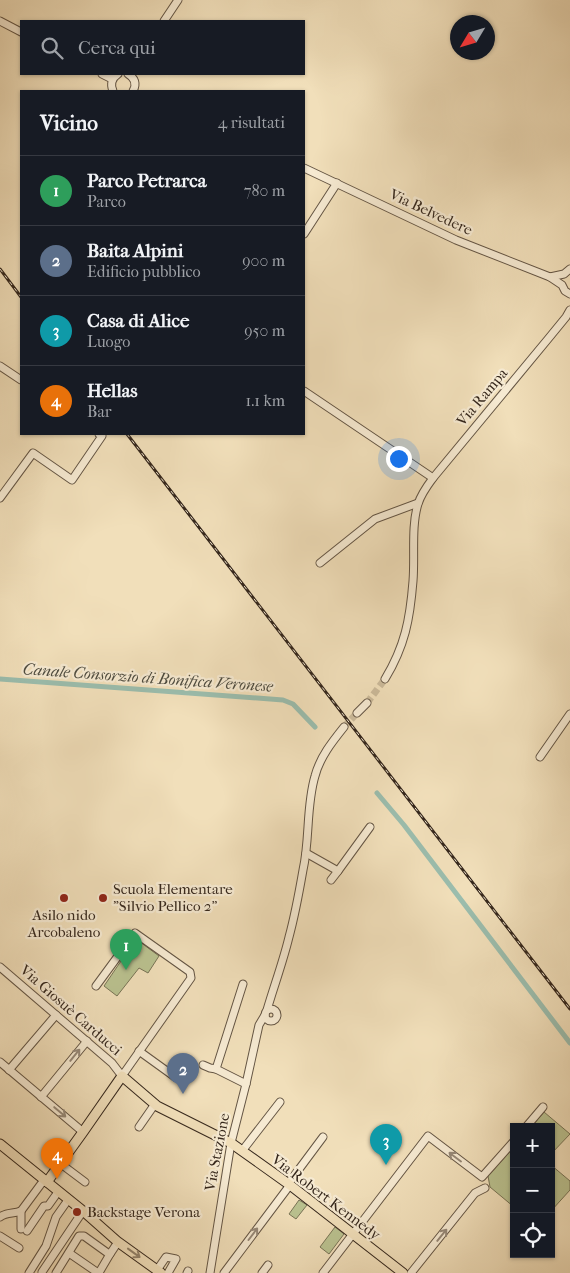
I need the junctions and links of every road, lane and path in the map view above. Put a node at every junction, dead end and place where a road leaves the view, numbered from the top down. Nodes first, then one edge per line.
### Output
1 (178, 0) edge
2 (165, 20) edge
3 (0, 21) edge
4 (20, 31) edge
5 (131, 75) edge
6 (115, 77) edge
7 (113, 90) edge
8 (135, 90) edge
9 (305, 168) edge
10 (337, 183) junction
11 (305, 232) edge
12 (567, 272) edge
13 (550, 276) junction
14 (562, 285) junction
15 (569, 294) edge
16 (570, 302) edge
17 (570, 306) edge
18 (570, 310) edge
19 (0, 366) edge
20 (20, 379) edge
21 (305, 391) edge
22 (100, 435) edge
23 (433, 478) junction
24 (0, 498) edge
25 (418, 503) junction
26 (320, 563) dead end
27 (384, 679) tunnel mouth
28 (367, 703) tunnel mouth
29 (357, 713) tunnel mouth
30 (570, 714) edge
31 (344, 727) tunnel mouth
32 (540, 757) dead end
33 (370, 827) dead end
34 (306, 853) junction
35 (338, 871) junction
36 (331, 880) dead end
37 (0, 967) edge
38 (243, 984) dead end
39 (96, 986) dead end
40 (274, 988) junction
41 (275, 1010) junction
42 (266, 1013) junction
43 (56, 1015) junction
44 (271, 1022) junction
45 (256, 1037) junction
46 (87, 1041) junction
47 (140, 1051) junction
48 (0, 1062) edge
49 (204, 1065) dead end
50 (216, 1069) junction
51 (9, 1070) junction
52 (122, 1076) junction
53 (175, 1077) dead end
54 (246, 1084) junction
55 (41, 1097) junction
56 (280, 1102) dead end
57 (155, 1104) junction
58 (543, 1107) dead end
59 (529, 1123) edge
60 (139, 1127) dead end
61 (84, 1132) junction
62 (323, 1137) dead end
63 (231, 1143) junction
64 (0, 1144) edge
65 (510, 1146) edge
66 (242, 1151) junction
67 (61, 1164) junction
68 (45, 1181) junction
69 (85, 1182) dead end
70 (289, 1185) junction
71 (484, 1188) dead end
72 (58, 1192) junction
73 (68, 1200) junction
74 (21, 1211) junction
75 (83, 1211) junction
76 (0, 1217) edge
77 (352, 1234) junction
78 (0, 1236) edge
79 (118, 1242) junction
80 (19, 1248) dead end
81 (69, 1253) junction
82 (110, 1254) junction
83 (268, 1265) dead end
84 (154, 1271) edge
85 (42, 1272) edge
86 (29, 1273) edge
87 (56, 1273) edge
88 (168, 1273) edge
89 (210, 1273) edge
90 (224, 1273) edge
91 (262, 1273) edge
92 (323, 1273) edge
93 (403, 1273) edge
94 (411, 1273) edge

1 - 2 street
3 - 4 street
5 - 8 street
6 - 7 street
9 - 10 street, Via Belvedere
10 - 11 street
10 - 13 street, Via Belvedere
12 - 13 street, Via Belvedere
12 - 14 street, Via Belvedere
13 - 14 street, Via Belvedere
14 - 15 street, Via Belvedere
15 - 16 street
17 - 18 street, Via Rampa
18 - 23 street, Via Rampa
19 - 20 street
21 - 23 street
22 - 24 street
23 - 25 street, Via Rampa
25 - 26 street
25 - 27 street, Via Rampa
28 - 29 street
30 - 32 street
31 - 34 street, Via Stazione
33 - 35 street
34 - 35 street
34 - 40 street, Via Stazione
35 - 36 street
37 - 43 street, Via Giosuè Carducci
38 - 50 street
39 - 47 street
40 - 41 street, Via Stazione
40 - 42 street, Via Stazione
41 - 42 street
41 - 44 street, Via Stazione
42 - 44 street
42 - 45 street, Via Stazione
43 - 46 street, Via Giosuè Carducci
43 - 51 street
44 - 45 street, Via Stazione
45 - 54 street, Via Stazione
46 - 52 street, Via Giosuè Carducci
55 -> 46 street
47 - 52 street
47 - 53 street
48 - 51 street
49 - 50 street
50 - 54 street
51 - 55 street
52 - 57 main road, Via Robert Kennedy
52 - 61 main road
54 - 63 street, Via Stazione
55 -> 61 street
56 - 66 street
57 - 60 street
57 - 63 main road, Via Robert Kennedy
58 - 59 street
61 - 67 main road
62 - 70 street
63 - 66 main road, Via Robert Kennedy
63 - 89 street, Via Stazione
64 - 68 main road
65 -> 77 street
66 - 70 main road, Via Robert Kennedy
67 - 68 main road
67 - 69 street
68 - 72 main road
68 - 74 street
70 - 77 main road, Via Robert Kennedy
90 -> 70 street
94 -> 71 street
72 - 73 main road
72 - 74 street
73 - 75 main road
73 - 86 street
74 - 76 street
75 - 79 main road
75 - 85 street
77 - 92 street
77 - 93 main road, Via Robert Kennedy
78 - 80 street
79 - 82 street
79 -> 84 main road
81 - 82 street
81 - 82 street
81 - 87 street
83 - 91 street
84 - 88 street

